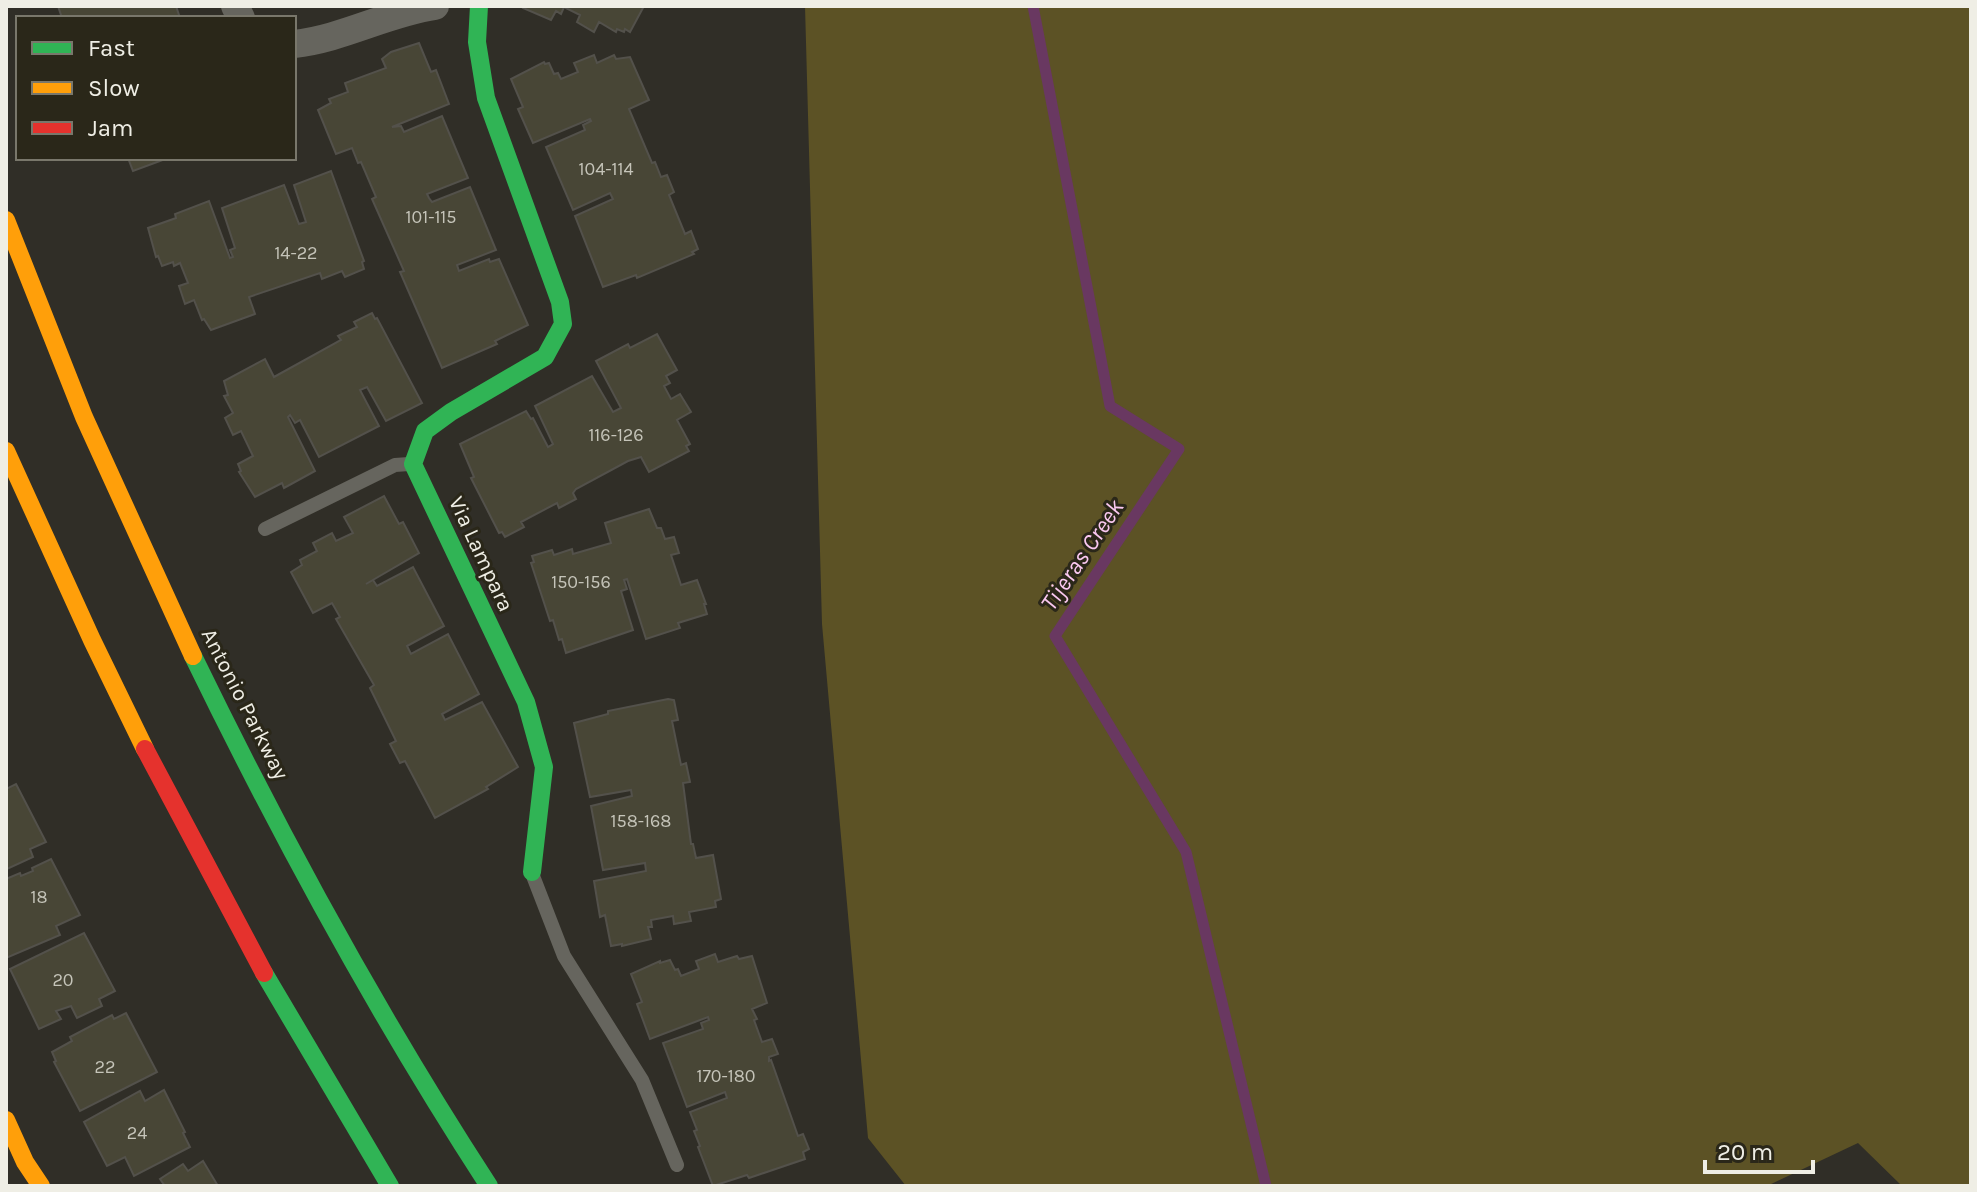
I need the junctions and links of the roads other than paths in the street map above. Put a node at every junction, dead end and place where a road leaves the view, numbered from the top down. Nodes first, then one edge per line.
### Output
1 (435, 6) edge
2 (479, 6) edge
3 (296, 44) edge
4 (6, 220) edge
5 (6, 451) edge
6 (413, 464) junction
7 (265, 529) dead end
8 (532, 872) joint
9 (6, 1120) edge
10 (677, 1165) dead end
11 (41, 1186) edge
12 (390, 1186) edge
13 (489, 1186) edge

1 - 3 street
2 - 6 main road
4 - 13 main road, Antonio Parkway
5 - 12 main road
6 - 7 lane
6 - 8 main road, Via Lampara
8 - 10 lane, Via Lampara
9 - 11 main road

